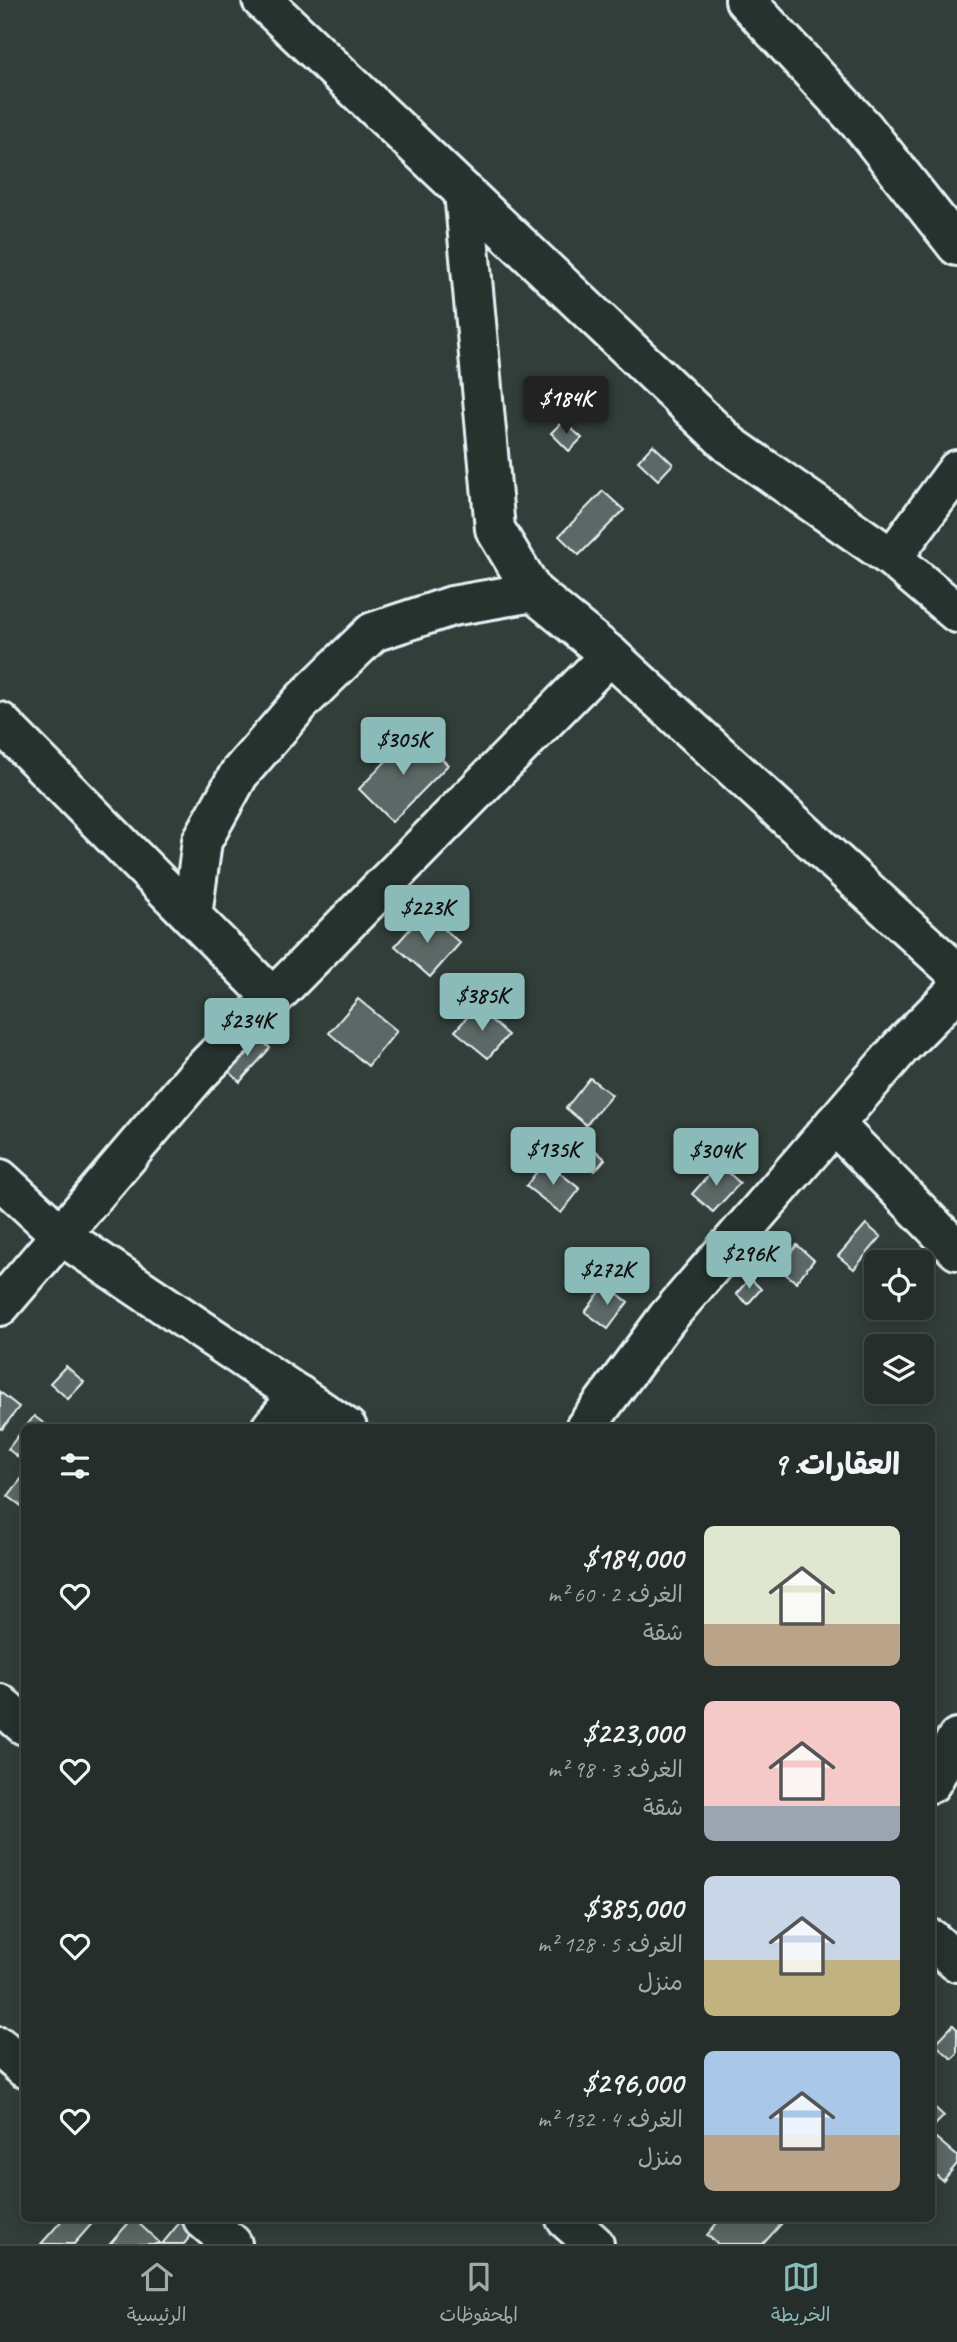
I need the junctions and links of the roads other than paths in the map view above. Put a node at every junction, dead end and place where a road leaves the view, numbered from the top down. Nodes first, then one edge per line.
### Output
1 (262, 0) edge
2 (745, 0) edge
3 (464, 192) junction
4 (957, 246) edge
5 (957, 470) edge
6 (892, 558) junction
7 (533, 592) junction
8 (957, 613) edge
9 (610, 655) junction
10 (0, 722) edge
11 (192, 916) junction
12 (957, 973) edge
13 (957, 990) edge
14 (272, 997) junction
15 (834, 1124) junction
16 (0, 1179) edge
17 (62, 1236) junction
18 (957, 1250) edge
19 (0, 1306) edge
20 (299, 1395) junction
21 (274, 1424) edge
22 (341, 1424) edge
23 (588, 1424) edge
24 (957, 1738) edge
25 (935, 1776) edge
26 (935, 1943) edge
27 (957, 1962) edge
28 (0, 2047) edge
29 (21, 2065) edge
30 (206, 2222) edge
31 (232, 2244) edge

1 - 3 street
2 - 4 street
3 - 6 street
3 - 7 street
5 - 6 street
6 - 8 street
7 - 9 street
7 - 11 street
9 - 12 street
9 - 14 street
10 - 11 street
11 - 14 street
13 - 15 street
14 - 17 street
15 - 18 street
15 - 23 street
16 - 17 street
17 - 19 street
17 - 20 street
20 - 21 street
20 - 22 street
24 - 25 street
26 - 27 street
28 - 29 street
30 - 31 street

